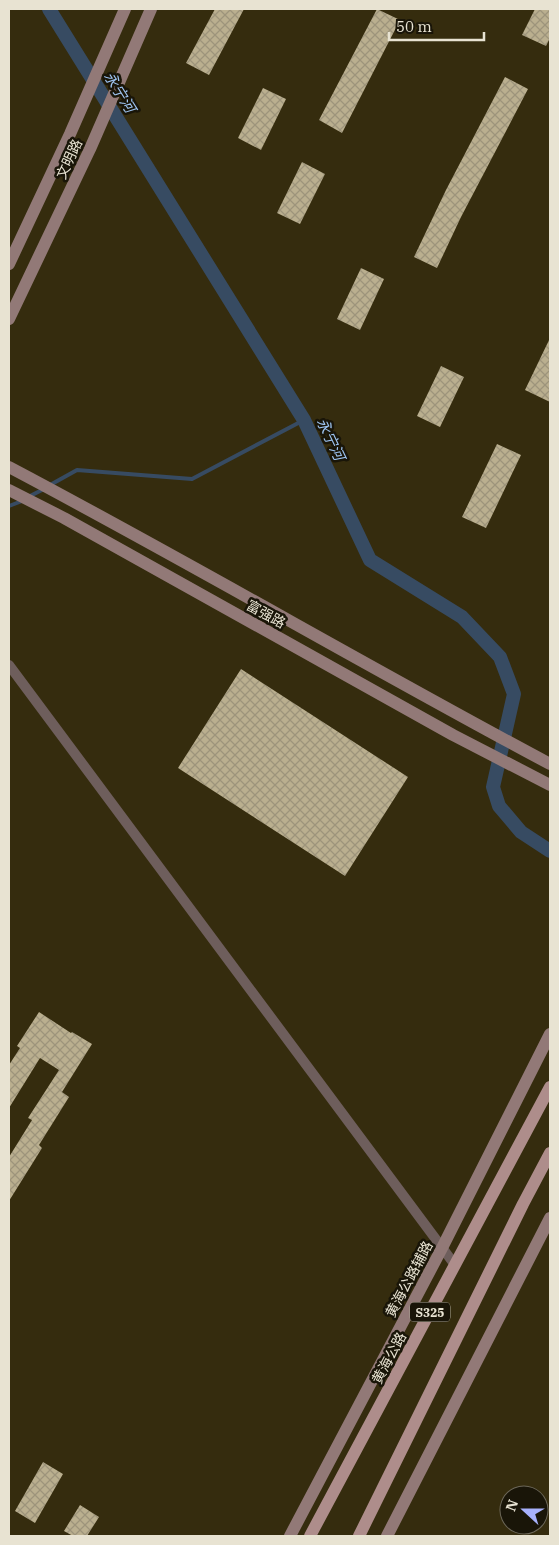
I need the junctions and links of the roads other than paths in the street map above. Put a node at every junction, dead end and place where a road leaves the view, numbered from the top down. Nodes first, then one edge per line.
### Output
1 (125, 9) edge
2 (150, 9) edge
3 (9, 264) edge
4 (9, 319) edge
5 (9, 467) edge
6 (9, 490) edge
7 (9, 665) edge
8 (550, 764) edge
9 (550, 786) edge
10 (550, 1034) edge
11 (550, 1088) edge
12 (550, 1153) edge
13 (550, 1218) edge
14 (442, 1248) junction
15 (455, 1265) junction
16 (290, 1536) edge
17 (310, 1536) edge
18 (358, 1536) edge
19 (387, 1536) edge

1 - 3 main road, 文明路
2 - 4 main road, 文明路
5 - 8 main road, 富强路
6 - 9 main road, 富强路
7 - 14 street
10 - 14 main road, 黄海公路辅路
11 - 15 main road, 黄海公路 / S325
12 - 18 main road, S325
13 - 19 main road
14 - 15 street
14 - 16 main road, 黄海公路辅路
15 - 17 main road, 黄海公路 / S325

